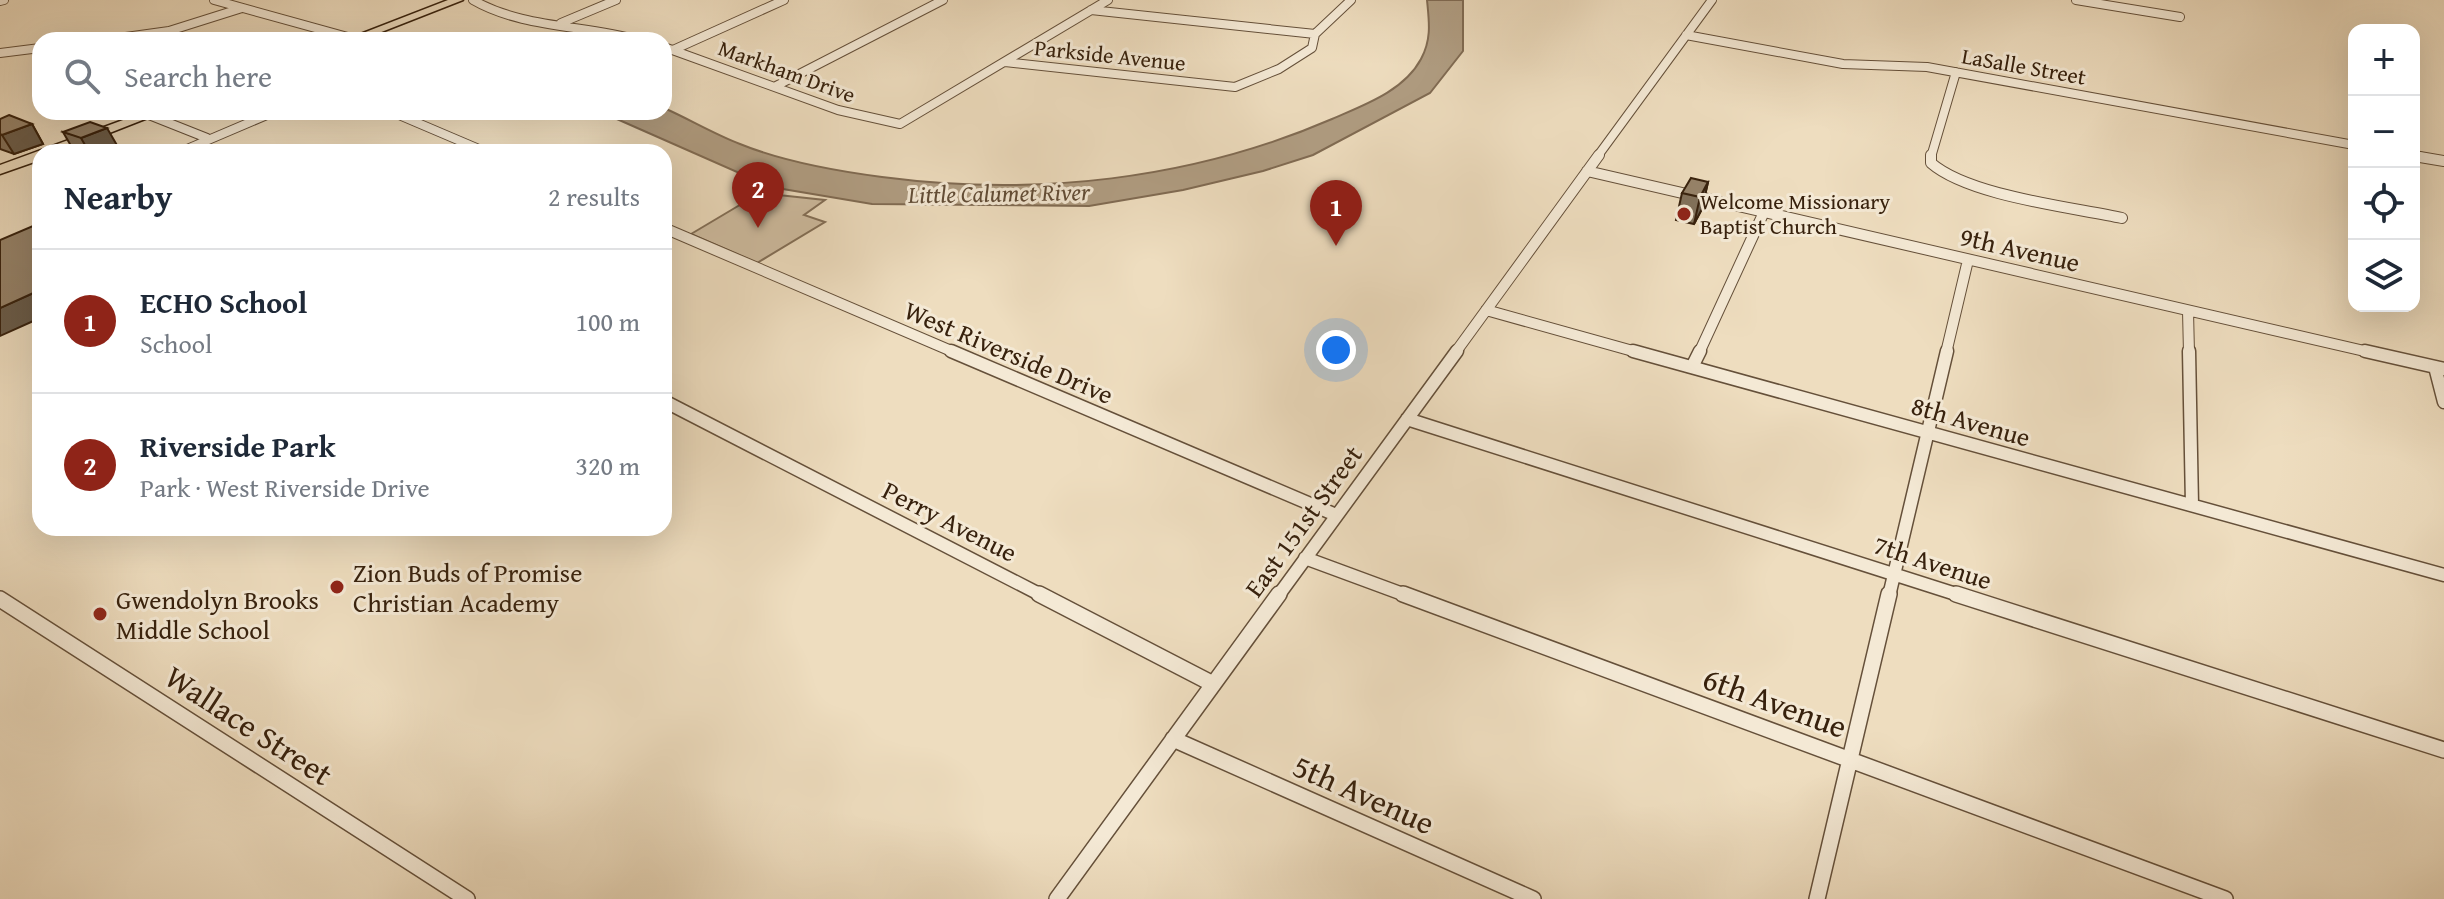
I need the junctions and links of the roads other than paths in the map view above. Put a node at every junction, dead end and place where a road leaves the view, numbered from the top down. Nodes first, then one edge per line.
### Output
1 (214, 0) edge
2 (458, 0) edge
3 (473, 0) edge
4 (616, 0) edge
5 (784, 0) edge
6 (943, 0) edge
7 (1108, 0) edge
8 (1351, 0) edge
9 (1712, 0) edge
10 (2081, 0) edge
11 (242, 8) junction
12 (1091, 10) junction
13 (2180, 17) dead end
14 (561, 23) junction
15 (162, 32) edge
16 (328, 32) edge
17 (372, 32) edge
18 (602, 32) edge
19 (1315, 34) junction
20 (1686, 35) junction
21 (672, 46) edge
22 (32, 49) edge
23 (672, 49) edge
24 (0, 53) edge
25 (1005, 62) junction
26 (1956, 72) junction
27 (776, 86) junction
28 (137, 120) edge
29 (166, 120) edge
30 (253, 120) edge
31 (411, 120) edge
32 (207, 138) junction
33 (71, 144) edge
34 (195, 144) edge
35 (467, 144) edge
36 (2348, 144) edge
37 (2420, 157) edge
38 (32, 158) edge
39 (2444, 161) edge
40 (0, 170) edge
41 (1587, 171) junction
42 (1764, 212) junction
43 (2122, 218) dead end
44 (672, 232) edge
45 (679, 235) junction
46 (672, 239) edge
47 (1968, 260) junction
48 (1486, 310) junction
49 (2188, 311) junction
50 (1692, 367) junction
51 (2440, 368) edge
52 (2444, 402) edge
53 (672, 405) edge
54 (1407, 419) junction
55 (1927, 432) junction
56 (2192, 505) junction
57 (1336, 515) junction
58 (1305, 558) junction
59 (1894, 574) junction
60 (2444, 575) edge
61 (0, 599) edge
62 (1213, 684) junction
63 (1173, 739) junction
64 (2444, 750) edge
65 (1850, 760) junction
66 (467, 899) edge
67 (1057, 899) edge
68 (1533, 899) edge
69 (1817, 899) edge
70 (2225, 899) edge

1 - 11 street
2 - 17 main road
3 - 14 street
4 - 14 street
5 - 21 street
6 - 27 street
7 - 12 street
8 - 19 street
9 - 20 street, East 151st Street
10 - 13 street
11 - 15 street
11 - 16 street
12 - 19 street
12 - 25 street
14 - 18 street
19 - 25 street, Parkside Avenue
20 - 26 street, LaSalle Street
20 - 41 street, East 151st Street
22 - 24 street
23 - 27 street, Markham Drive
25 - 27 street, Markham Drive
26 - 36 street, LaSalle Street
26 - 43 street
28 - 33 main road
29 - 32 street
30 - 32 street
31 - 35 street
32 - 34 street
37 - 39 street
38 - 40 main road
41 - 42 street, 9th Avenue
41 - 48 street, East 151st Street
42 - 47 street, 9th Avenue
42 - 50 street
44 - 45 street, West Riverside Drive
45 - 46 street
45 - 57 street, West Riverside Drive
47 - 49 street, 9th Avenue
47 - 55 street
48 - 50 street, 8th Avenue
48 - 54 street, East 151st Street
49 - 51 street, 9th Avenue
49 - 56 street
50 - 55 street, 8th Avenue
51 - 52 street
53 - 62 street, Perry Avenue
54 - 57 street, East 151st Street
54 - 59 street, 7th Avenue
55 - 56 street, 8th Avenue
55 - 59 street
56 - 60 street, 8th Avenue
57 - 58 street, East 151st Street
58 - 62 street, East 151st Street
58 - 65 street, 6th Avenue
59 - 64 street, 7th Avenue
59 - 65 street
61 - 66 street, Wallace Street
62 - 63 street, East 151st Street
63 - 67 street, East 151st Street
63 - 68 street, 5th Avenue
65 - 69 street
65 - 70 street, 6th Avenue

